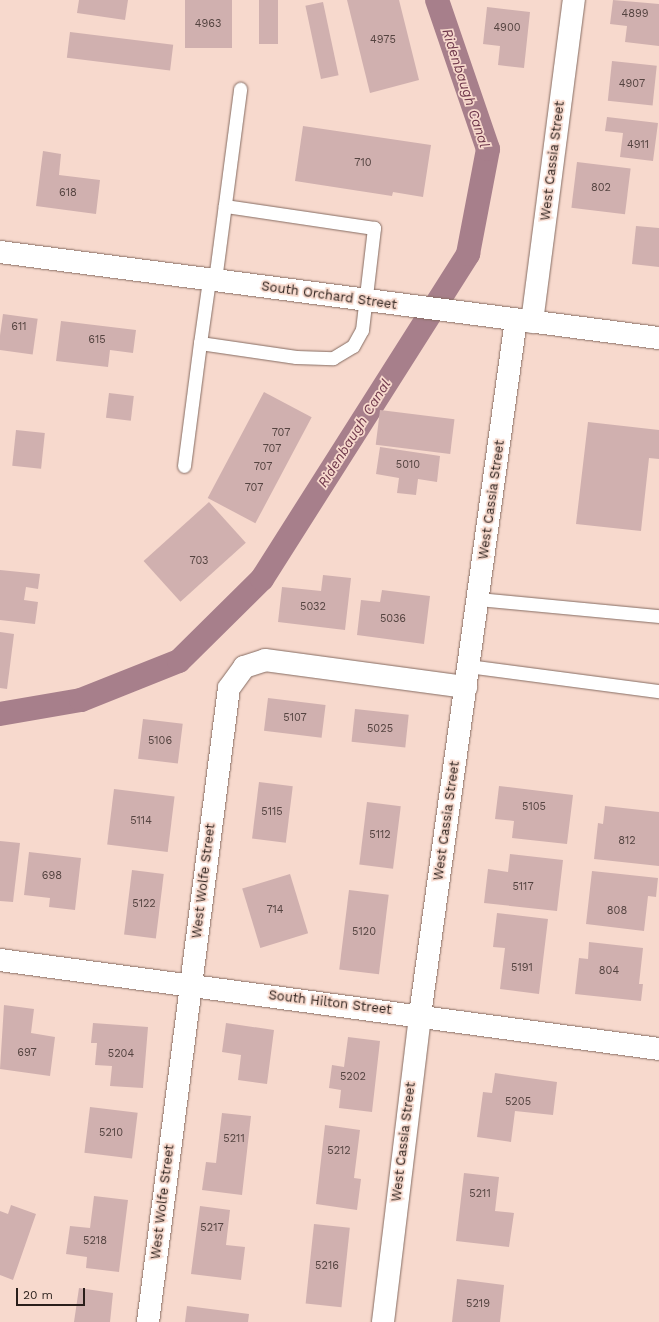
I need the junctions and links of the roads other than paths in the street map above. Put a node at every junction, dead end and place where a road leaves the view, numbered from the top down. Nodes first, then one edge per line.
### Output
1 (574, 0) edge
2 (240, 89) dead end
3 (225, 206) junction
4 (0, 252) edge
5 (212, 280) junction
6 (364, 300) junction
7 (524, 321) junction
8 (659, 338) edge
9 (200, 343) junction
10 (184, 466) dead end
11 (478, 599) junction
12 (659, 616) edge
13 (468, 666) junction
14 (466, 687) junction
15 (659, 691) edge
16 (0, 960) edge
17 (191, 985) junction
18 (420, 1015) junction
19 (659, 1048) edge
20 (148, 1322) edge
21 (383, 1322) edge

1 - 7 street, West Cassia Street
2 - 3 lane
3 - 5 lane
3 - 6 lane
4 - 5 street, South Orchard Street
5 - 6 street, South Orchard Street
5 - 9 lane
6 - 7 street, South Orchard Street
6 - 9 lane
7 - 8 street, South Orchard Street
7 - 11 street, West Cassia Street
9 - 10 lane
11 - 12 lane
11 - 13 street, West Cassia Street
13 - 14 street, West Cassia Street
13 - 15 lane
14 - 17 street, West Wolfe Street
14 - 18 street, West Cassia Street
16 - 17 street, South Hilton Street
17 - 18 street, South Hilton Street
17 - 20 street, West Wolfe Street
18 - 19 street, South Hilton Street
18 - 21 street, West Cassia Street

